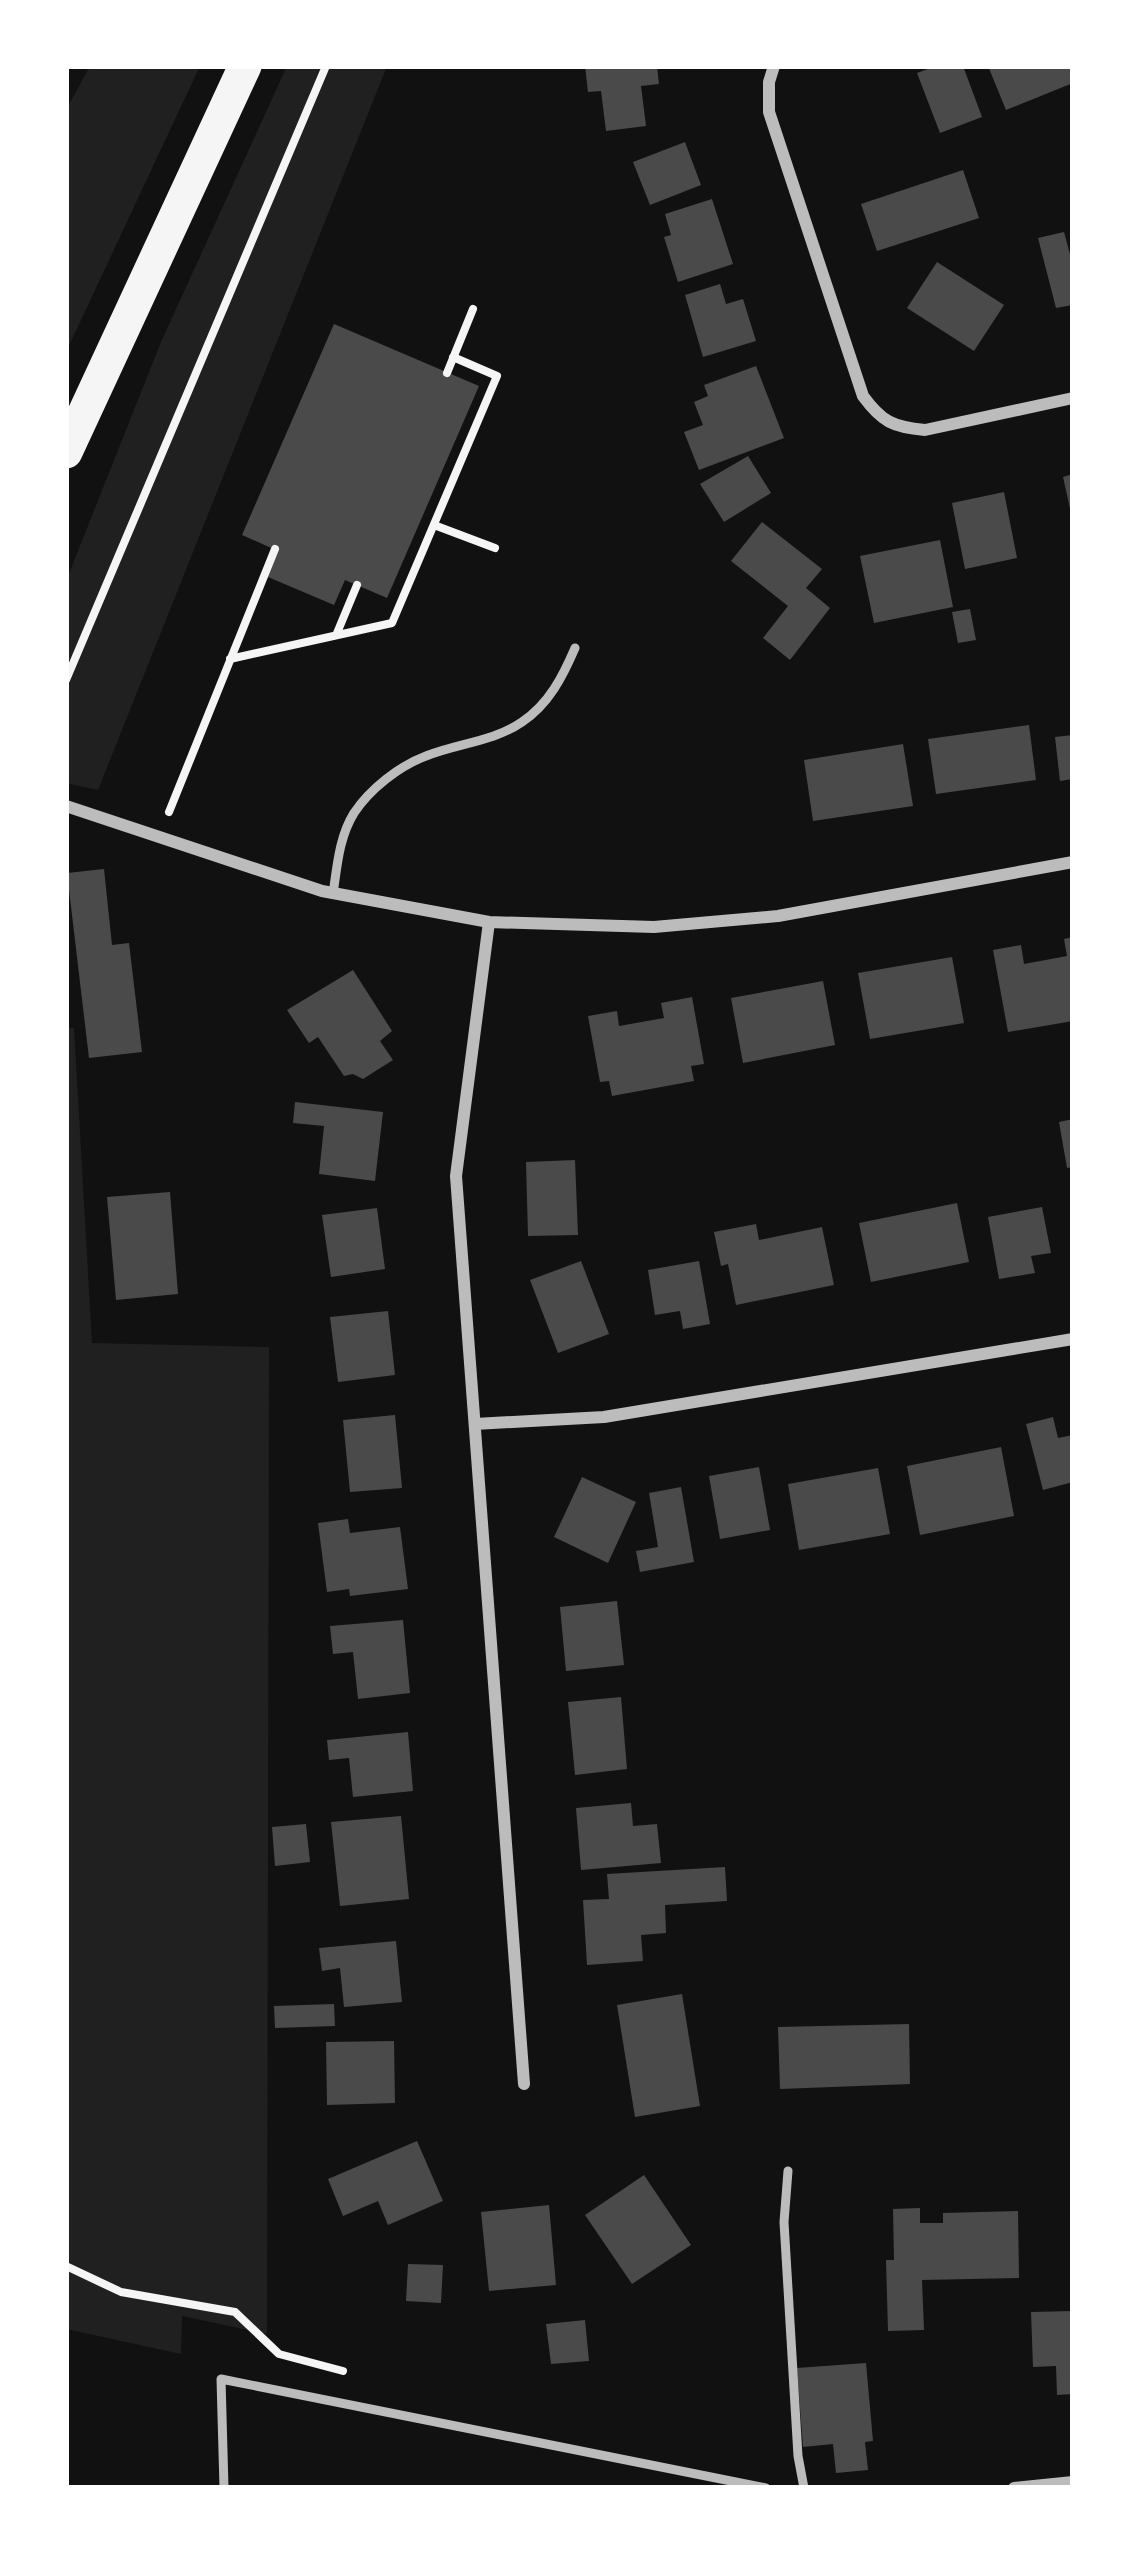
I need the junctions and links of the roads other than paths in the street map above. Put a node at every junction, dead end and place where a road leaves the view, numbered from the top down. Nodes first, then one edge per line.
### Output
1 (245, 66) edge
2 (774, 66) edge
3 (1073, 398) edge
4 (66, 452) edge
5 (575, 648) dead end
6 (66, 806) edge
7 (1073, 862) edge
8 (333, 894) junction
9 (489, 922) junction
10 (1073, 1339) edge
11 (475, 1424) junction
12 (524, 2084) dead end
13 (788, 2171) dead end
14 (1073, 2482) edge
15 (224, 2488) edge
16 (766, 2488) edge
17 (804, 2488) edge
18 (1014, 2488) edge

1 - 4 highway
2 - 3 street
5 - 8 lane
6 - 8 street
7 - 9 street
8 - 9 street
9 - 11 street
10 - 11 street
11 - 12 street
13 - 17 lane
14 - 18 street
15 - 16 lane

